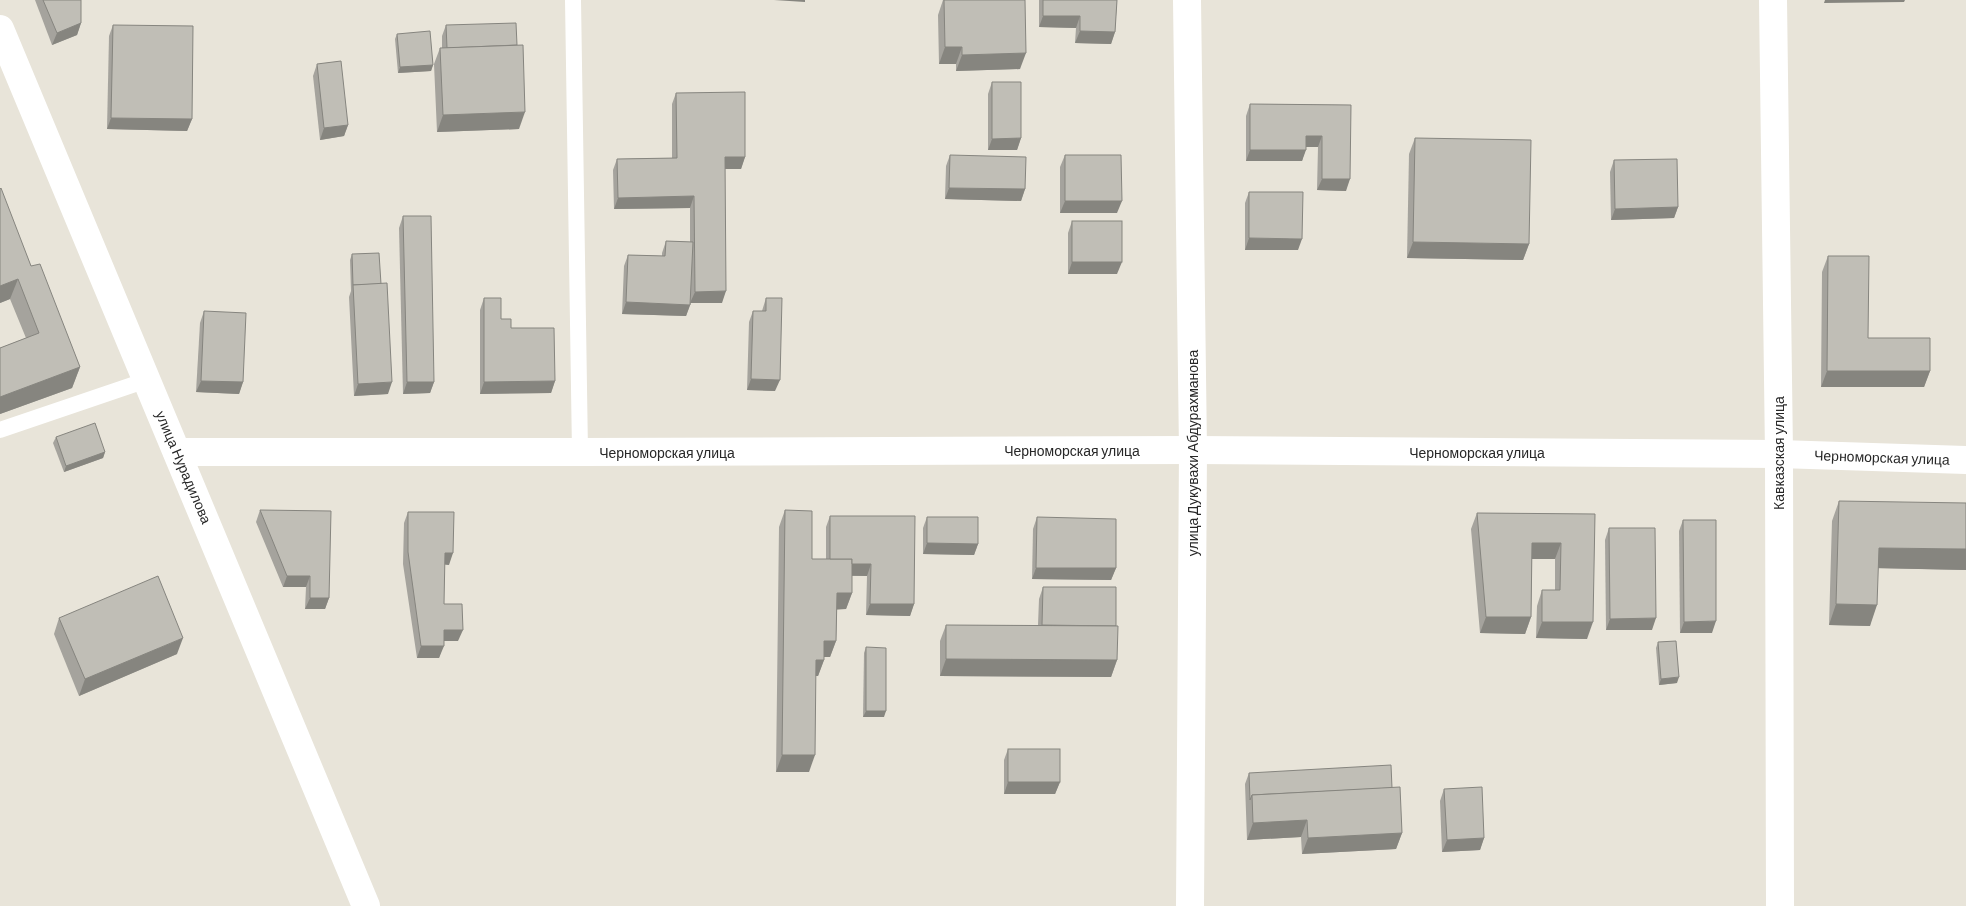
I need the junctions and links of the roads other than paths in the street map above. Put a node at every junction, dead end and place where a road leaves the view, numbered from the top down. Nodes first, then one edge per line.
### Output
1 (573, 0) edge
2 (1187, 0) edge
3 (1773, 0) edge
4 (0, 29) edge
5 (148, 380) junction
6 (0, 430) edge
7 (1193, 450) junction
8 (177, 452) junction
9 (580, 452) junction
10 (1779, 454) junction
11 (1966, 460) edge
12 (366, 906) edge
13 (1190, 906) edge
14 (1780, 906) edge

1 - 9 lane
2 - 7 street, улица Дукувахи Абдурахманова
3 - 10 street, Кавказская улица
4 - 5 street, улица Нурадилова
5 - 6 lane
5 - 8 street, улица Нурадилова
7 - 9 street, Черноморская улица
7 - 10 street, Черноморская улица
7 - 13 street, улица Дукувахи Абдурахманова
8 - 9 street, Черноморская улица
8 - 12 street, улица Нурадилова
10 - 11 street, Черноморская улица
10 - 14 street, Кавказская улица

